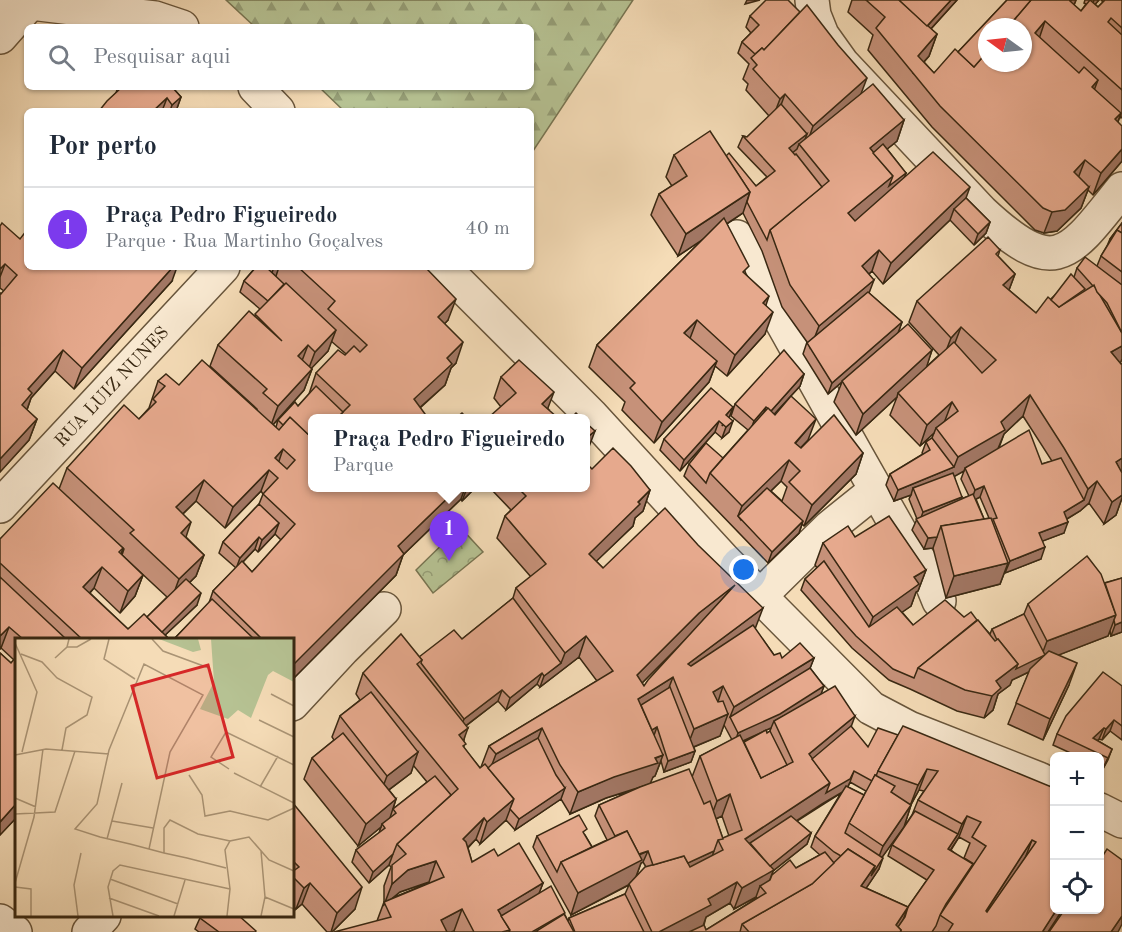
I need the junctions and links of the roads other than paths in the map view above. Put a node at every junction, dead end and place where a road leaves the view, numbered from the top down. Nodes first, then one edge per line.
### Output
1 (813, 0) edge
2 (18, 1) edge
3 (169, 22) edge
4 (0, 37) edge
5 (258, 90) edge
6 (275, 108) edge
7 (1122, 189) edge
8 (737, 237) edge
9 (220, 270) edge
10 (446, 270) edge
11 (590, 414) edge
12 (590, 414) edge
13 (876, 490) junction
14 (0, 506) edge
15 (760, 596) junction
16 (939, 601) edge
17 (384, 609) dead end
18 (294, 702) edge
19 (1050, 785) edge
20 (1104, 812) edge
21 (1122, 821) edge
22 (102, 917) edge
23 (0, 921) edge
24 (15, 932) edge
25 (90, 932) edge

1 - 7 street
2 - 3 street
2 - 4 street
5 - 6 street
8 - 13 street
9 - 14 street, RUA LUIZ NUNES
10 - 11 street
12 - 15 street
13 - 15 street
13 - 16 street
15 - 19 street
17 - 18 street
20 - 21 street
22 - 25 street
23 - 24 street

